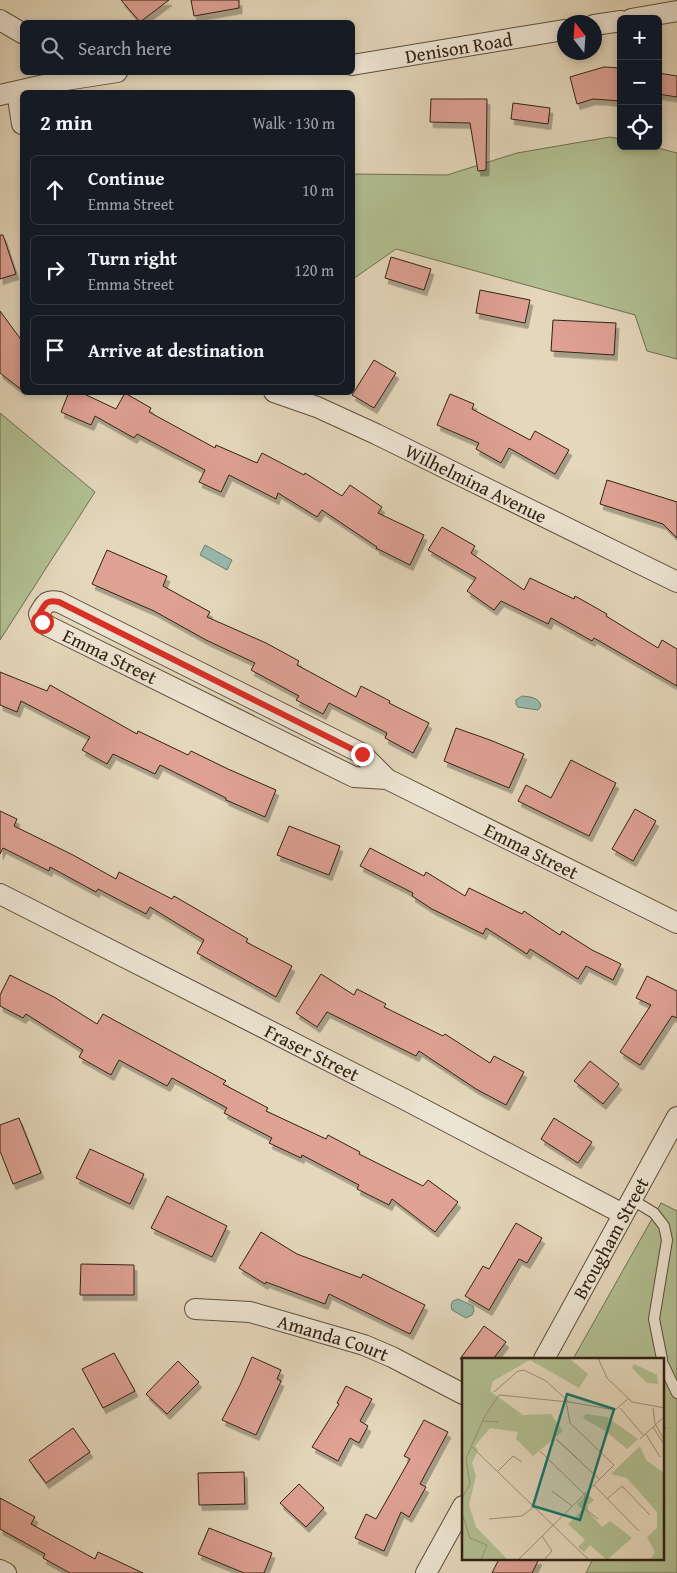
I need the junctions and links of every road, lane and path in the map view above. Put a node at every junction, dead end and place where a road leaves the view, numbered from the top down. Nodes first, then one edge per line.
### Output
1 (677, 10) edge
2 (651, 15) edge
3 (0, 20) edge
4 (617, 21) edge
5 (602, 24) edge
6 (557, 31) edge
7 (20, 32) edge
8 (355, 65) edge
9 (78, 75) edge
10 (65, 76) edge
11 (9, 93) edge
12 (20, 119) edge
13 (283, 395) edge
14 (677, 582) edge
15 (387, 779) junction
16 (0, 894) edge
17 (677, 923) edge
18 (677, 1117) edge
19 (627, 1207) junction
20 (195, 1309) dead end
21 (545, 1358) edge
22 (662, 1358) edge
23 (664, 1366) edge
24 (677, 1392) edge
25 (462, 1393) edge
26 (462, 1508) edge
27 (0, 1570) edge
28 (6, 1573) edge
29 (426, 1573) edge

1 - 2 street
3 - 7 street
4 - 5 street
6 - 8 street, Denison Road
9 - 10 street
10 - 11 street
11 - 12 street
13 - 14 street, Wilhelmina Avenue
15 - 15 street, Emma Street
15 - 17 street, Emma Street
16 - 19 street, Fraser Street
18 - 19 street, Brougham Street
19 - 21 street, Brougham Street
19 - 22 lane
20 - 25 street, Amanda Court
23 - 24 lane
26 - 29 street
27 - 28 street

